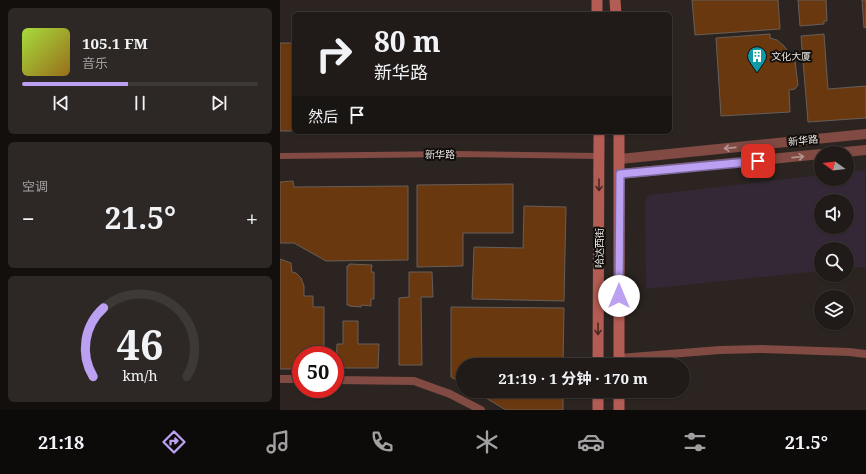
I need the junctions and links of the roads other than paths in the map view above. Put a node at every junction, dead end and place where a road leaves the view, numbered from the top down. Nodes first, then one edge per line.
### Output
1 (597, 0) edge
2 (615, 0) edge
3 (597, 12) edge
4 (616, 12) edge
5 (599, 134) edge
6 (619, 134) edge
7 (866, 134) edge
8 (866, 150) edge
9 (854, 151) edge
10 (814, 155) edge
11 (280, 156) edge
12 (600, 156) junction
13 (620, 159) junction
14 (620, 174) junction
15 (866, 354) edge
16 (598, 358) edge
17 (619, 358) edge
18 (647, 358) edge
19 (280, 379) edge
20 (292, 379) edge
21 (344, 380) edge
22 (598, 398) edge
23 (619, 398) edge
24 (481, 410) edge
25 (598, 410) edge
26 (619, 410) edge

1 - 3 main road
2 - 4 main road
5 - 12 main road, 哈达西街
6 - 13 main road, 哈达西街
7 -> 13 street, 新华路
8 - 9 street
14 -> 10 street, 新华路
11 - 12 street, 新华路
12 -> 16 main road, 哈达西街
13 - 14 main road, 哈达西街
14 - 17 main road, 哈达西街
15 - 18 street
19 - 20 street
21 - 24 street
22 - 25 main road
23 - 26 main road

